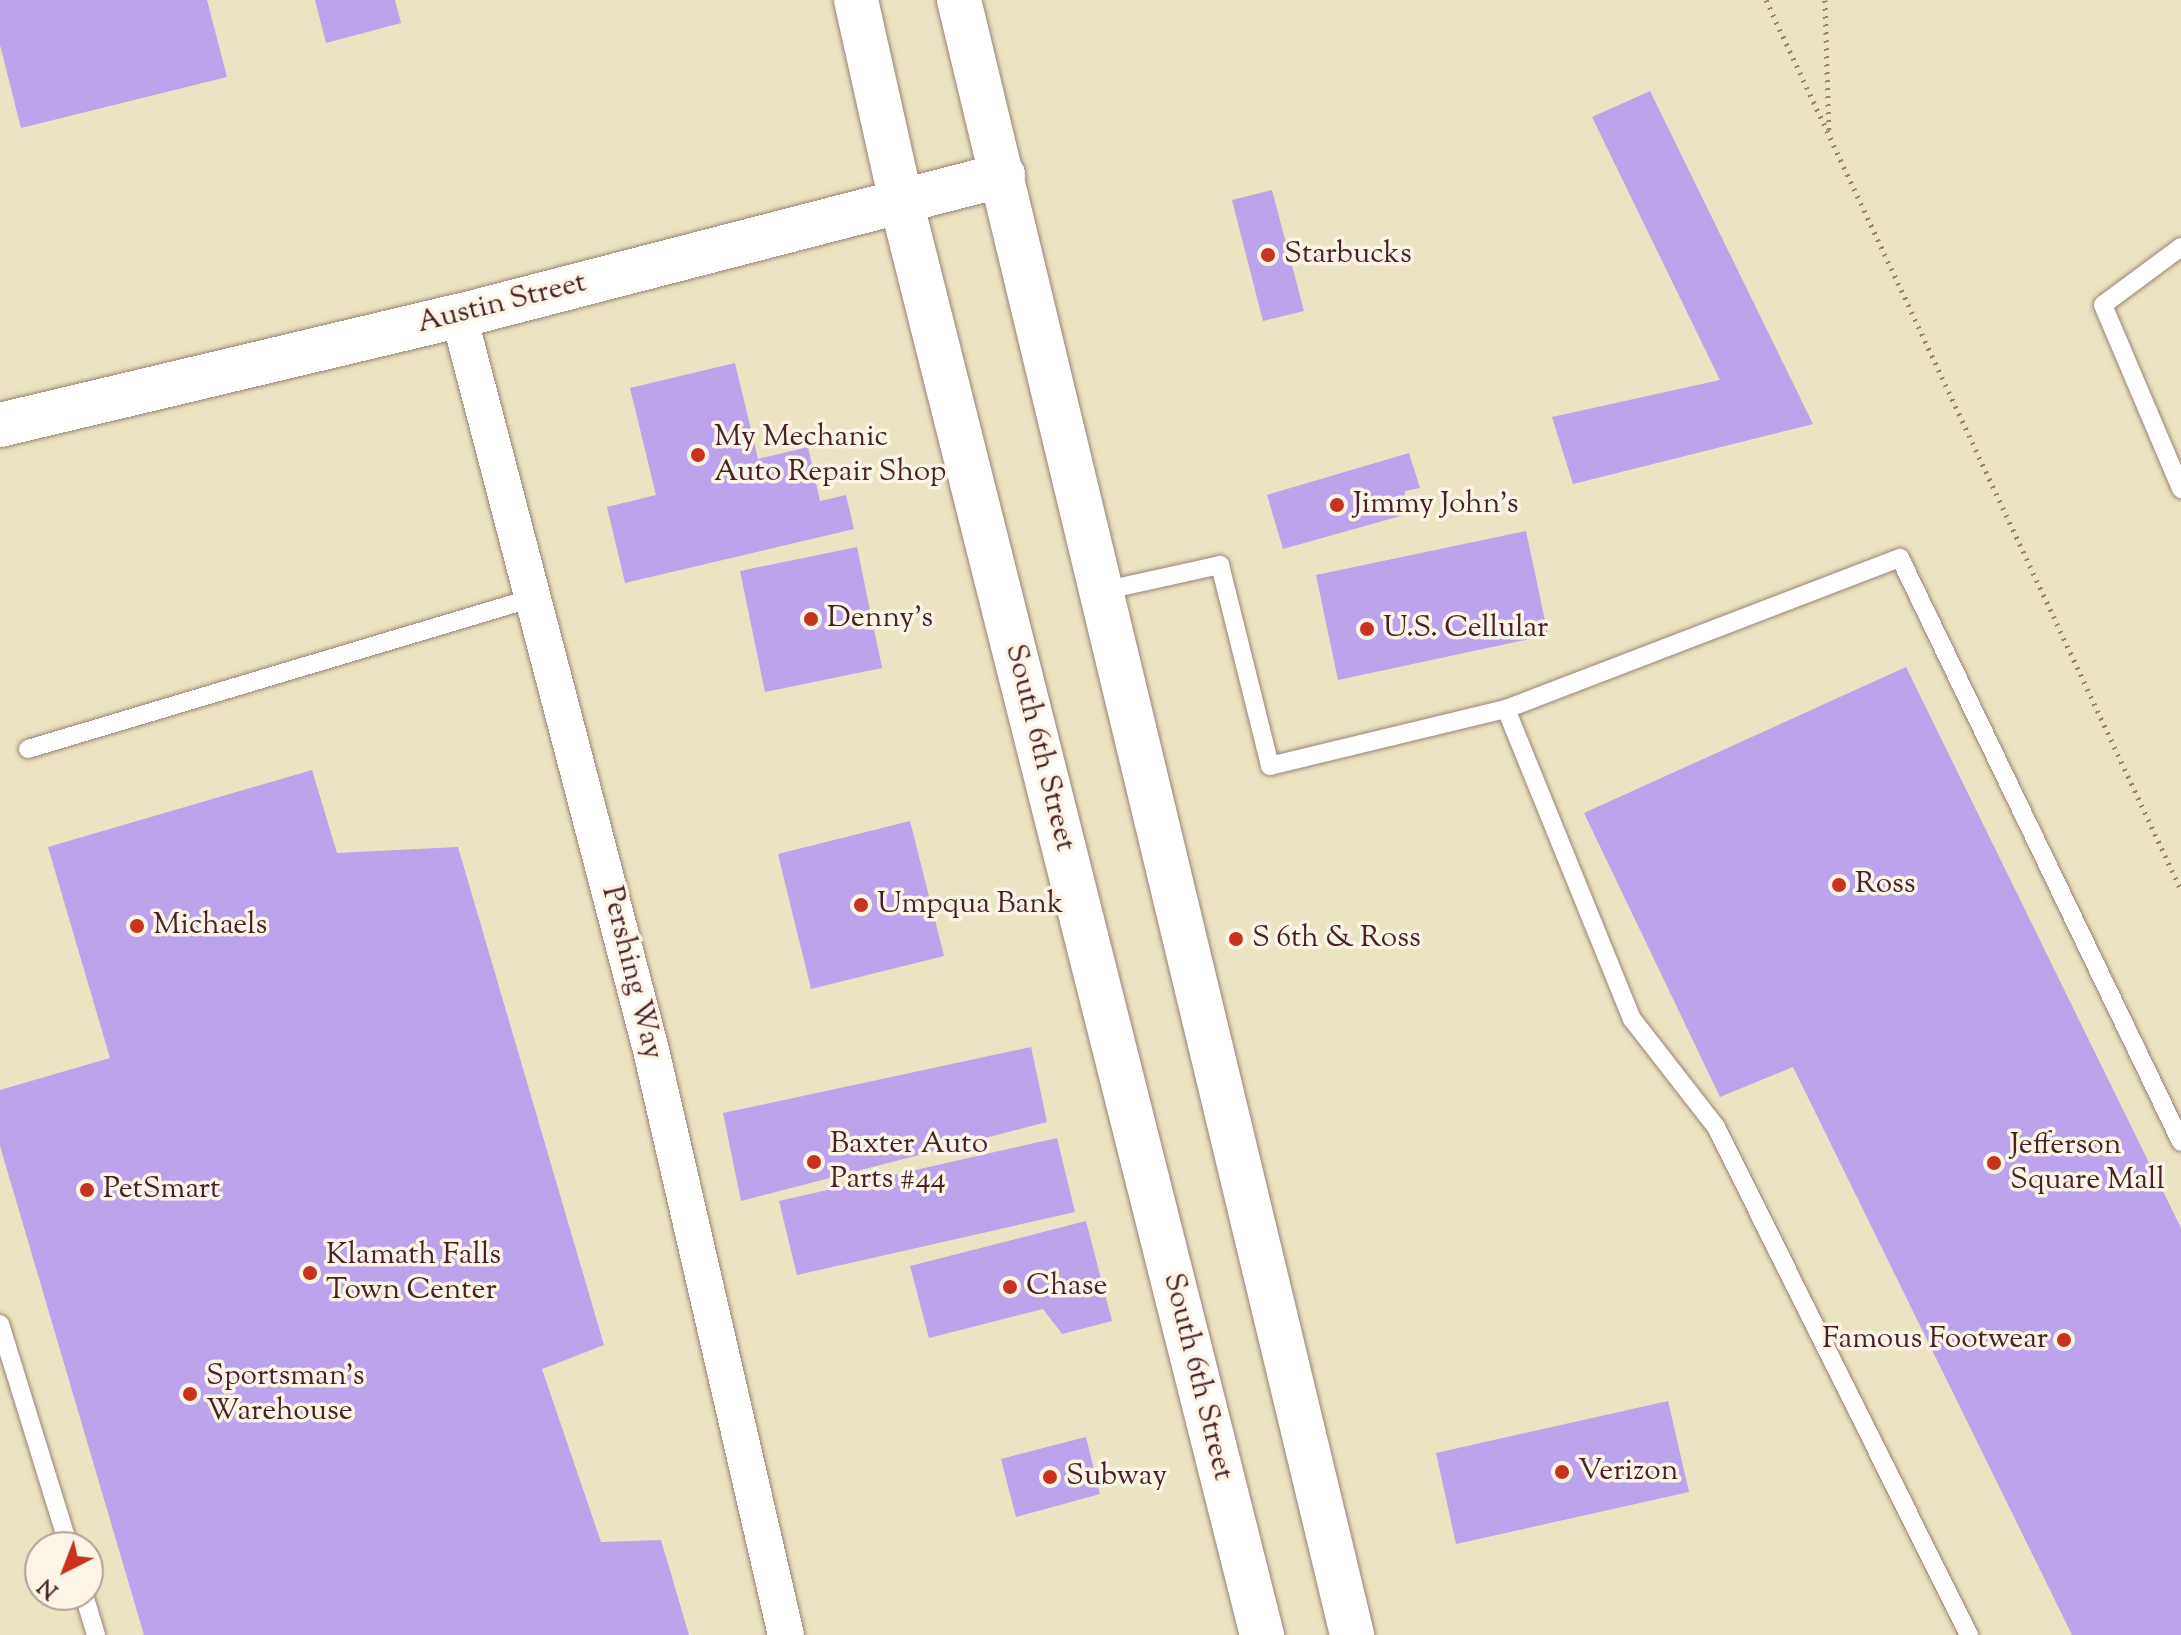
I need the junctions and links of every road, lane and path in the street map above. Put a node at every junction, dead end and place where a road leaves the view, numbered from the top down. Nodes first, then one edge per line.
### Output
1 (856, 0) edge
2 (959, 0) edge
3 (1766, 0) edge
4 (1825, 0) edge
5 (1829, 136) junction
6 (1003, 175) junction
7 (901, 201) junction
8 (2181, 247) edge
9 (459, 316) junction
10 (0, 425) edge
11 (2181, 489) edge
12 (1102, 591) junction
13 (533, 598) junction
14 (1506, 709) junction
15 (28, 749) dead end
16 (2181, 890) edge
17 (2181, 1142) edge
18 (0, 1324) edge
19 (64, 1531) edge
20 (89, 1611) edge
21 (96, 1635) edge
22 (786, 1635) edge
23 (1262, 1635) edge
24 (1352, 1635) edge
25 (1969, 1635) edge

1 - 7 main road, South 6th Street
2 - 6 main road
3 - 5 path
4 - 5 path
5 - 16 path
6 - 7 main road, Austin Street
6 - 12 main road
7 - 9 main road, Austin Street
7 - 23 main road, South 6th Street
8 - 11 lane
9 - 10 main road, Austin Street
9 - 13 street, Pershing Way
12 - 14 lane
12 - 24 main road
13 - 15 lane
13 - 22 street, Pershing Way
14 - 17 lane
14 - 25 lane
18 - 19 lane
20 - 21 lane

